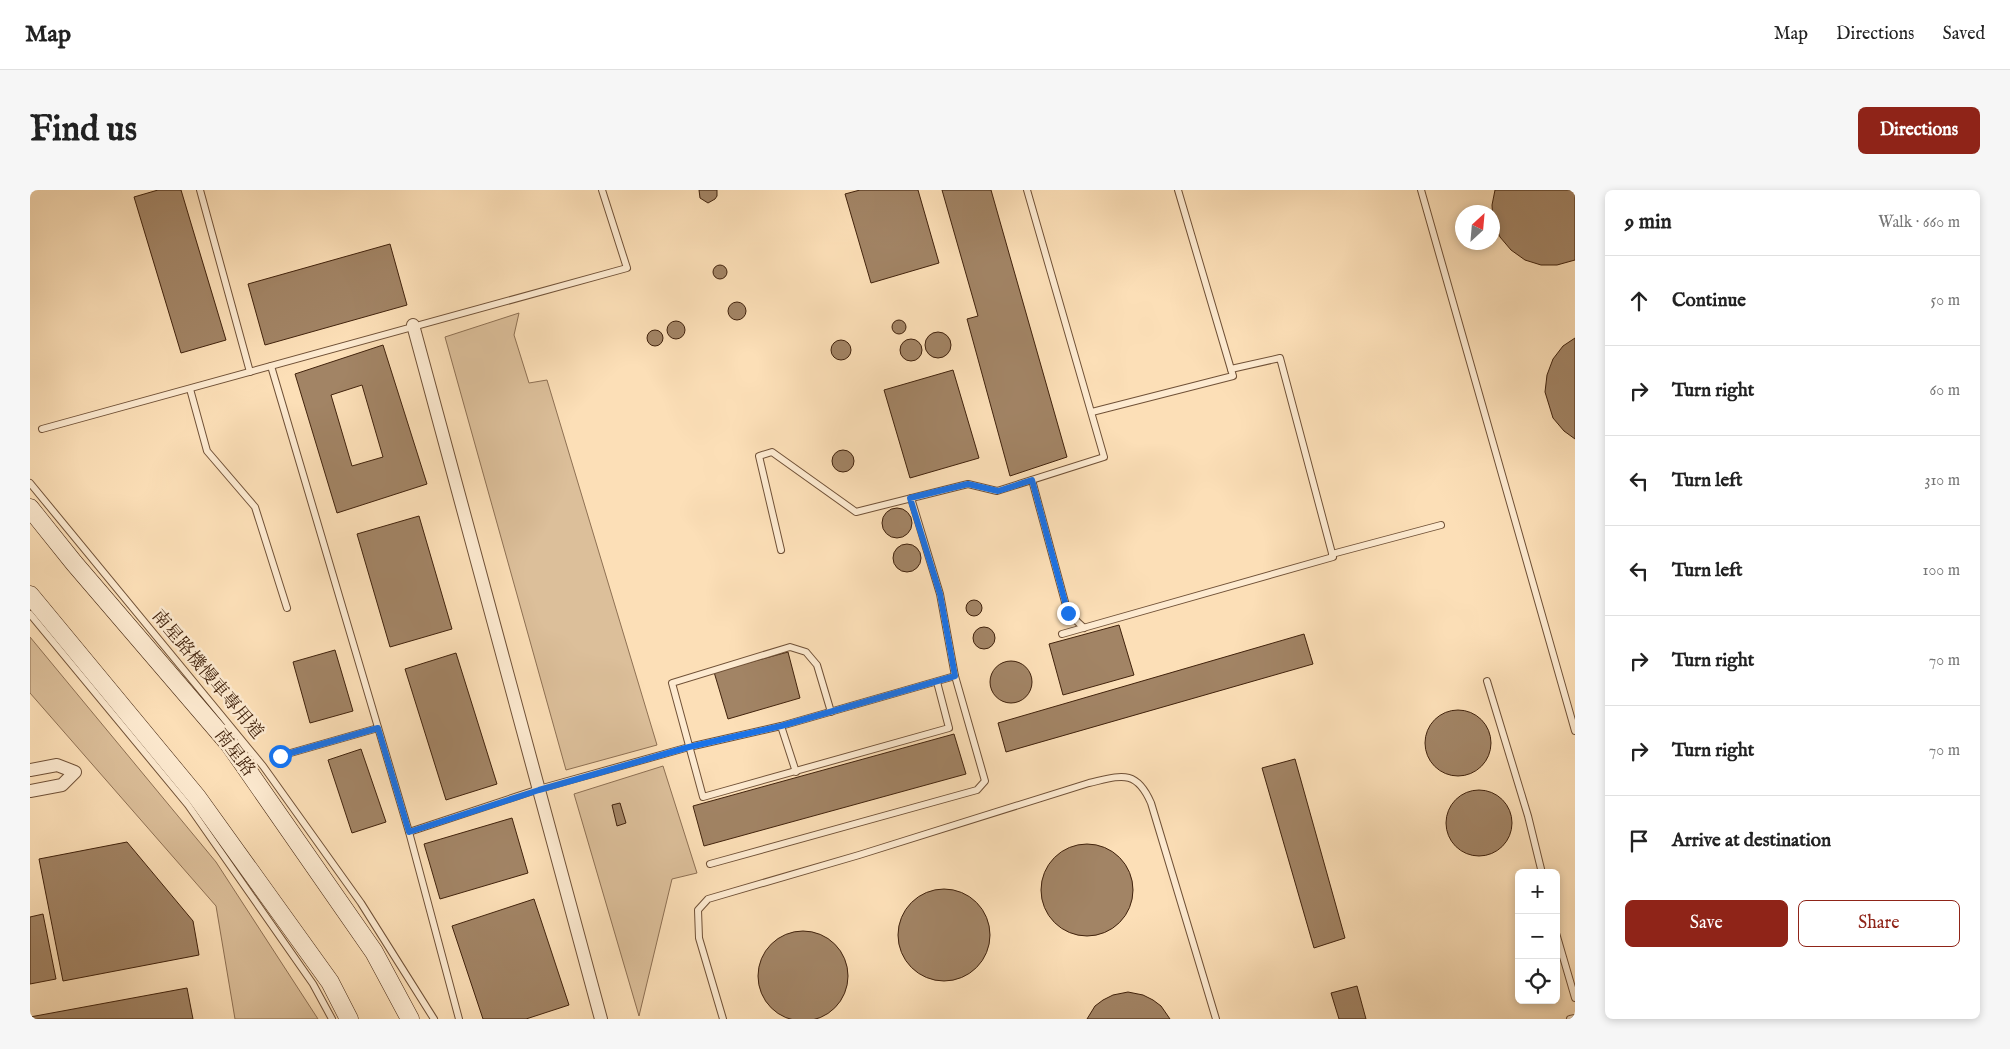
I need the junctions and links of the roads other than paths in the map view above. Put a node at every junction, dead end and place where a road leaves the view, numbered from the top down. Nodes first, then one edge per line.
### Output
1 (200, 190) edge
2 (602, 190) edge
3 (1027, 190) edge
4 (1178, 190) edge
5 (1421, 190) edge
6 (413, 325) junction
7 (271, 366) junction
8 (1231, 370) junction
9 (250, 372) junction
10 (190, 389) junction
11 (1092, 412) junction
12 (42, 429) dead end
13 (1032, 480) junction
14 (30, 483) edge
15 (910, 498) junction
16 (30, 508) edge
17 (1441, 525) dead end
18 (781, 550) dead end
19 (1332, 554) junction
20 (30, 595) edge
21 (287, 608) dead end
22 (30, 614) edge
23 (1084, 628) junction
24 (1062, 634) dead end
25 (955, 676) junction
26 (1487, 681) dead end
27 (937, 682) junction
28 (831, 712) junction
29 (781, 726) junction
30 (378, 728) junction
31 (1575, 731) edge
32 (689, 747) junction
33 (280, 756) dead end
34 (30, 770) edge
35 (796, 772) junction
36 (539, 790) junction
37 (30, 791) edge
38 (409, 832) junction
39 (710, 864) dead end
40 (1541, 869) edge
41 (1560, 947) edge
42 (1575, 998) edge
43 (1575, 1018) edge
44 (332, 1019) edge
45 (349, 1019) edge
46 (410, 1019) edge
47 (434, 1019) edge
48 (459, 1019) edge
49 (601, 1019) edge
50 (723, 1019) edge
51 (1216, 1019) edge
52 (1570, 1019) edge

1 - 9 lane
2 - 6 lane
3 - 11 lane
4 - 8 lane
5 - 31 lane
6 - 7 lane
6 - 36 street
7 - 9 lane
7 - 30 lane
8 - 11 lane
8 - 19 lane
9 - 10 lane
10 - 12 lane
10 - 21 lane
11 - 13 lane
13 - 15 lane
13 - 23 lane
14 - 47 lane, 南星路機慢車專用道
15 - 18 lane
15 - 25 lane
16 - 46 street, 南星路
17 - 19 lane
19 - 23 lane
20 - 45 street
22 - 44 lane
23 - 24 lane
25 - 27 lane
25 - 39 lane
26 - 40 lane
27 - 28 lane
27 - 35 lane
28 - 29 lane
28 - 32 lane
29 - 32 lane
29 - 35 lane
30 - 33 lane
30 - 38 lane
32 - 35 lane
32 - 36 lane
34 - 37 street
36 - 38 lane
36 - 49 street
38 - 48 lane
41 - 42 lane
43 - 52 lane
50 - 51 lane

